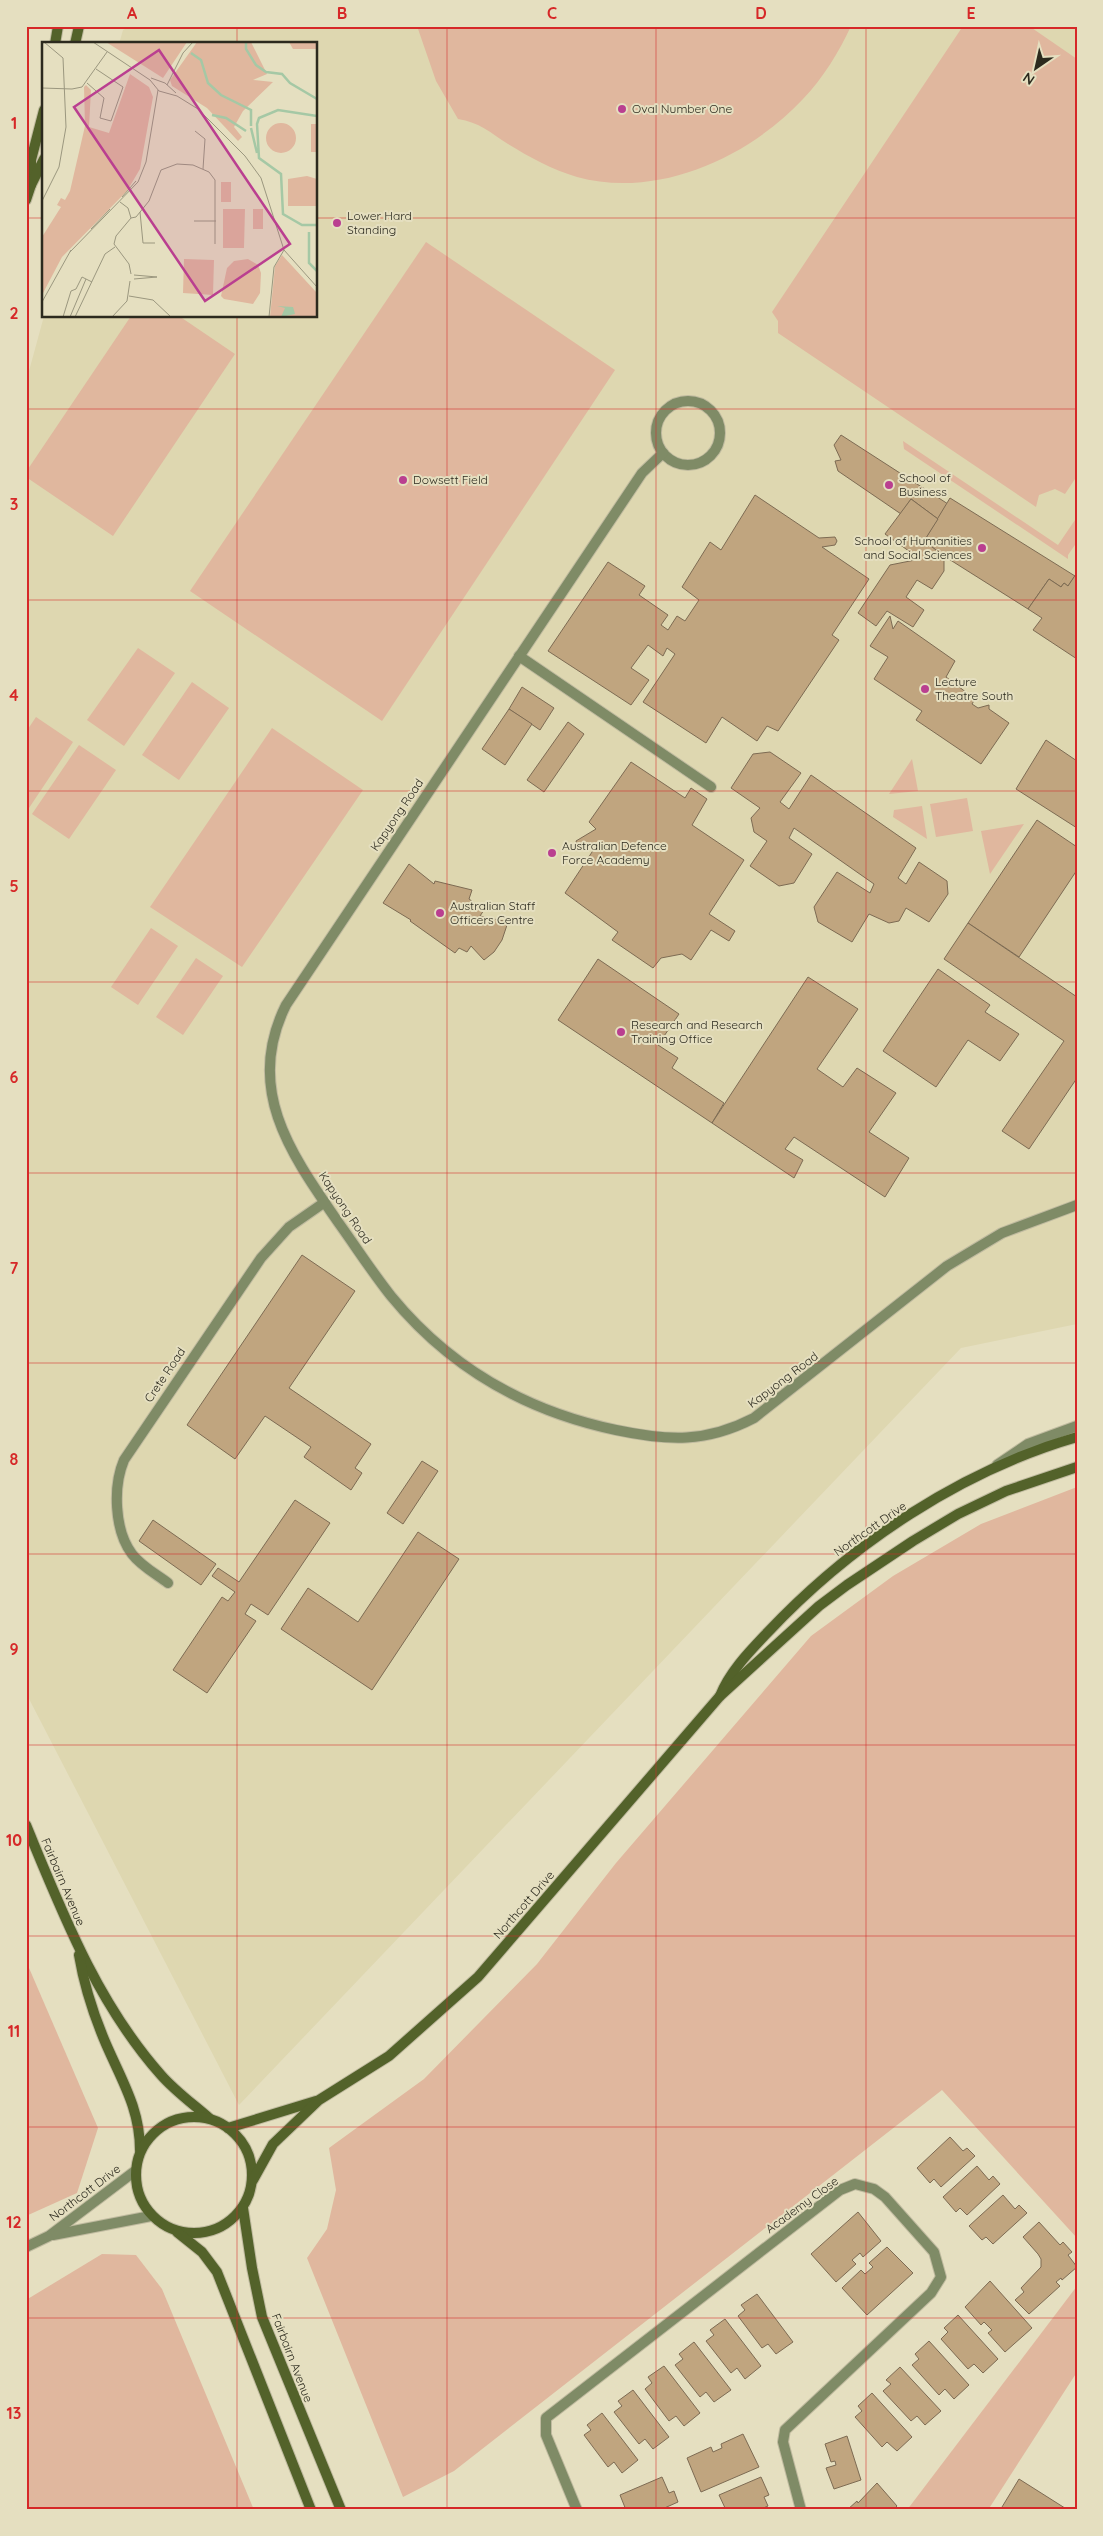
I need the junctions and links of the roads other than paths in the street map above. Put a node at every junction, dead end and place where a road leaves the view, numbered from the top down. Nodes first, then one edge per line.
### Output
1 (58, 26) edge
2 (79, 26) edge
3 (55, 42) edge
4 (75, 42) edge
5 (42, 118) edge
6 (42, 164) edge
7 (30, 185) junction
8 (26, 200) edge
9 (663, 453) junction
10 (519, 656) junction
11 (711, 787) dead end
12 (324, 1202) junction
13 (1077, 1205) edge
14 (1077, 1426) edge
15 (1077, 1437) edge
16 (1077, 1467) edge
17 (993, 1469) junction
18 (168, 1583) dead end
19 (720, 1696) junction
20 (26, 1825) edge
21 (78, 1948) junction
22 (320, 2100) junction
23 (210, 2119) junction
24 (228, 2128) junction
25 (140, 2151) junction
26 (135, 2171) junction
27 (253, 2180) junction
28 (243, 2208) junction
29 (151, 2216) junction
30 (176, 2231) junction
31 (49, 2236) junction
32 (26, 2247) edge
33 (312, 2510) edge
34 (341, 2510) edge
35 (577, 2510) edge
36 (801, 2510) edge

1 - 3 main road
2 - 4 main road
5 - 7 main road
6 - 7 main road
7 - 8 main road
9 - 9 street
9 - 10 street, Kapyong Road
10 - 11 street
10 - 12 street, Kapyong Road
12 - 13 street, Kapyong Road
12 - 18 street, Crete Road
14 - 17 street
15 - 17 main road, Northcott Drive
16 - 19 main road, Northcott Drive
17 - 19 main road, Northcott Drive
19 - 22 main road, Northcott Drive
20 - 21 main road, Fairbairn Avenue
21 - 23 main road, Fairbairn Avenue
21 - 25 main road, Fairbairn Avenue
22 - 24 main road, Northcott Drive
22 - 27 main road, Northcott Drive
23 - 24 main road
23 - 25 main road
24 - 27 main road
25 - 26 main road
26 - 29 main road
26 - 31 street, Northcott Drive
27 - 28 main road
28 - 30 main road
28 - 34 main road, Fairbairn Avenue
29 - 30 main road
29 - 31 street, Northcott Drive
30 - 33 main road
31 - 32 street, Northcott Drive
35 - 36 street, Academy Close

